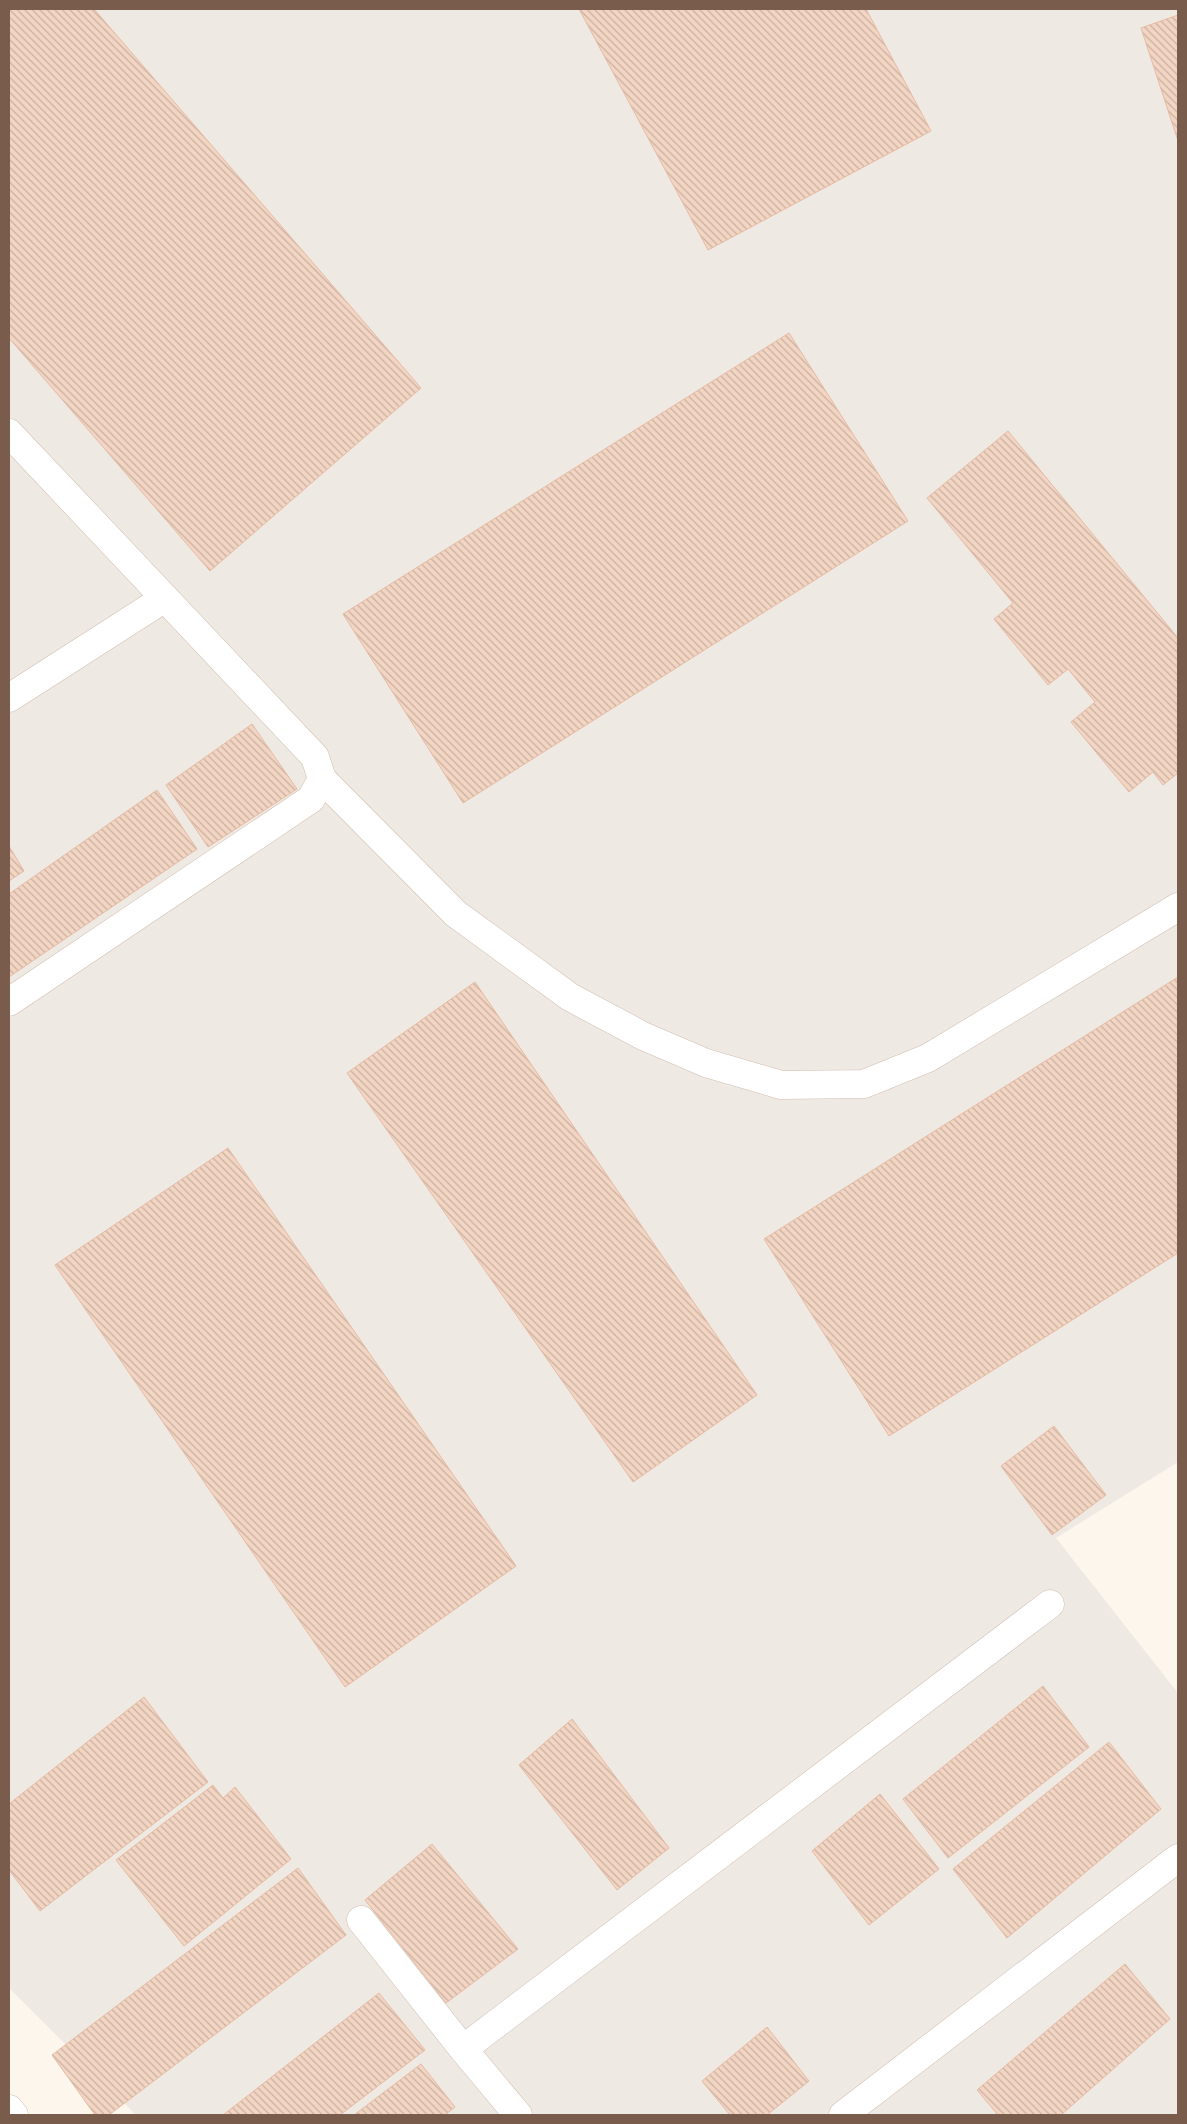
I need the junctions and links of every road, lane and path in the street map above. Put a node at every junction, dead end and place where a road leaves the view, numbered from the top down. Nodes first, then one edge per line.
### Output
1 (9, 433) edge
2 (165, 598) junction
3 (9, 698) edge
4 (322, 779) junction
5 (1178, 907) edge
6 (9, 1002) edge
7 (1050, 1604) dead end
8 (1178, 1858) edge
9 (361, 1920) dead end
10 (463, 2049) junction
11 (9, 2109) edge
12 (14, 2115) edge
13 (518, 2115) edge
14 (843, 2115) edge

1 - 2 street
2 - 3 street
2 - 4 street
4 - 5 street
4 - 6 street
7 - 10 street
8 - 14 street
9 - 10 street
10 - 13 street
11 - 12 street

